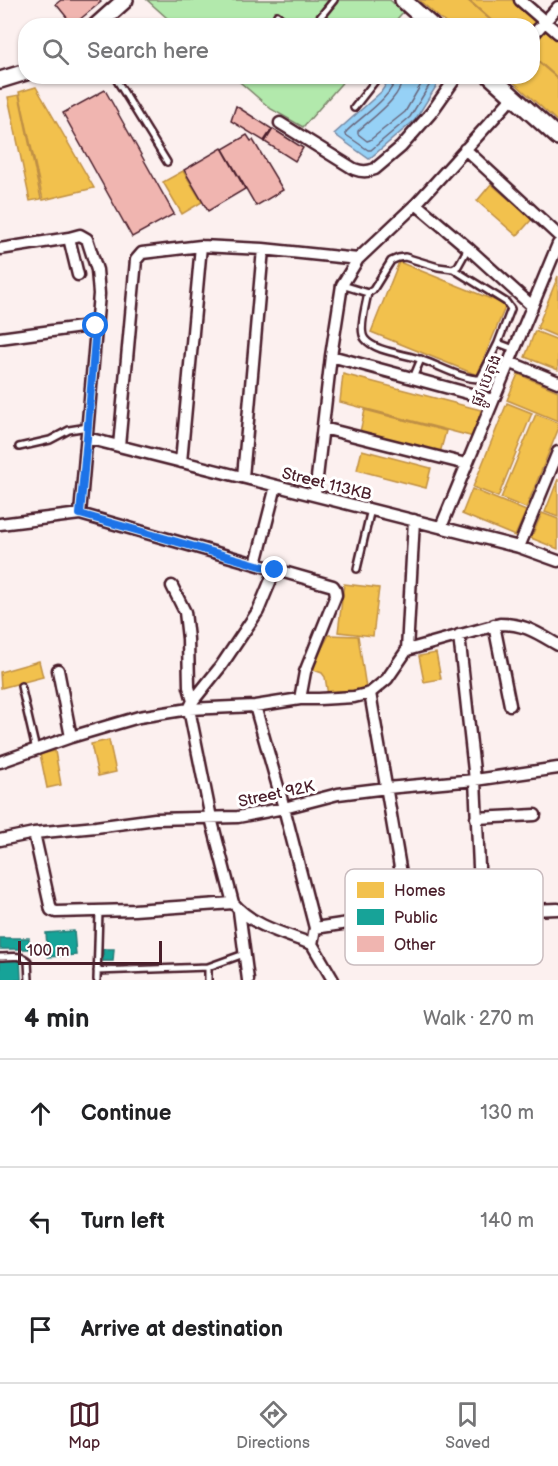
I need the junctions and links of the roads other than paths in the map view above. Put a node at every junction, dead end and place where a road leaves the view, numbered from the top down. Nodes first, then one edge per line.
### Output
1 (125, 0) edge
2 (334, 0) edge
3 (403, 0) edge
4 (520, 0) edge
5 (558, 7) edge
6 (277, 15) dead end
7 (105, 18) edge
8 (281, 18) edge
9 (319, 18) edge
10 (420, 18) edge
11 (545, 22) junction
12 (540, 27) edge
13 (558, 33) edge
14 (18, 74) edge
15 (0, 80) edge
16 (119, 84) edge
17 (373, 84) edge
18 (451, 84) edge
19 (499, 84) edge
20 (513, 97) junction
21 (354, 108) dead end
22 (280, 123) dead end
23 (558, 137) edge
24 (465, 149) junction
25 (167, 162) dead end
26 (416, 204) junction
27 (558, 235) edge
28 (69, 238) junction
29 (558, 244) edge
30 (201, 246) junction
31 (468, 248) junction
32 (0, 249) edge
33 (263, 249) junction
34 (358, 259) junction
35 (453, 269) junction
36 (78, 275) dead end
37 (342, 285) junction
38 (368, 293) junction
39 (532, 306) junction
40 (96, 326) junction
41 (0, 338) edge
42 (498, 343) junction
43 (514, 349) junction
44 (332, 356) junction
45 (421, 359) junction
46 (509, 362) junction
47 (413, 378) junction
48 (558, 382) edge
49 (493, 400) junction
50 (323, 428) junction
51 (88, 433) junction
52 (119, 446) junction
53 (19, 447) dead end
54 (558, 452) edge
55 (182, 462) junction
56 (466, 464) junction
57 (243, 477) junction
58 (276, 486) junction
59 (315, 495) junction
60 (371, 509) junction
61 (80, 514) junction
62 (414, 520) junction
63 (0, 524) edge
64 (441, 527) junction
65 (519, 546) junction
66 (558, 561) edge
67 (256, 564) junction
68 (357, 569) dead end
69 (275, 570) junction
70 (172, 586) dead end
71 (494, 625) junction
72 (459, 635) junction
73 (558, 645) edge
74 (407, 650) junction
75 (58, 670) dead end
76 (21, 686) dead end
77 (370, 693) junction
78 (300, 699) junction
79 (191, 705) junction
80 (510, 705) dead end
81 (255, 706) junction
82 (71, 737) junction
83 (36, 750) junction
84 (0, 762) edge
85 (558, 768) edge
86 (475, 780) junction
87 (387, 788) junction
88 (284, 808) junction
89 (535, 815) dead end
90 (211, 818) junction
91 (476, 818) junction
92 (34, 833) junction
93 (0, 840) edge
94 (400, 869) edge
95 (479, 869) edge
96 (236, 907) junction
97 (543, 909) edge
98 (558, 909) edge
99 (99, 911) junction
100 (345, 923) edge
101 (315, 928) junction
102 (312, 944) junction
103 (244, 954) junction
104 (0, 957) edge
105 (208, 967) junction
106 (97, 971) junction
107 (29, 980) edge
108 (97, 980) edge
109 (208, 980) edge
110 (248, 980) edge
111 (333, 980) edge

1 - 7 street
2 - 9 lane
3 - 10 street
4 - 11 street
5 - 11 street
6 - 8 lane
11 - 12 street
11 - 13 street
14 - 15 street
16 - 25 lane
17 - 21 lane
18 - 22 street
19 - 20 street
20 - 23 street
20 - 24 street
24 - 26 street
24 - 27 street
26 - 31 street
26 - 34 street
28 - 32 street
28 - 36 street
28 - 40 street
29 - 39 street, ផ្លូវ បេតុង
30 - 33 street
30 - 52 street
30 - 55 street
31 - 35 lane
31 - 39 street
33 - 34 street
33 - 57 street
34 - 37 street
35 - 38 lane
35 - 42 lane
37 - 38 lane
37 - 44 street
38 - 45 lane
39 - 43 street, ផ្លូវ បេតុង
40 - 41 street
40 - 51 street
42 - 43 lane
42 - 45 lane
43 - 46 street, ផ្លូវ បេតុង
44 - 47 street
44 - 50 street
45 - 47 lane
46 - 48 street
46 - 49 street, ផ្លូវ បេតុង
47 - 49 street
49 - 56 street, ផ្លូវ បេតុង
50 - 56 street
50 - 59 street
51 - 52 street, Street 113KB
51 - 53 lane
51 - 61 street
52 - 55 street, Street 113KB
54 - 65 street
55 - 57 street, Street 113KB
56 - 64 street, ផ្លូវ បេតុង
57 - 58 street, Street 113KB
58 - 59 street, Street 113KB
58 - 67 street
59 - 60 street, Street 113KB
60 - 62 street, Street 113KB
60 - 68 lane
61 - 63 street
61 - 67 street
62 - 64 street, Street 113KB
62 - 74 street
64 - 65 street, Street 113KB
65 - 66 street, Street 113KB
67 - 69 street
69 - 78 street
69 - 79 street
70 - 79 street
71 - 72 street
71 - 73 street
71 - 80 street
72 - 74 street
72 - 86 street
74 - 77 street
75 - 82 street
76 - 83 lane
77 - 78 street
77 - 87 street
78 - 81 street
79 - 81 street
79 - 82 street
79 - 90 street
81 - 88 street
82 - 83 street
83 - 84 street
85 - 86 street, Street 92K
86 - 87 street, Street 92K
86 - 91 street
87 - 88 street, Street 92K
87 - 94 street
88 - 90 street, Street 92K
88 - 101 street
89 - 91 street
90 - 92 street, Street 92K
90 - 96 street
91 - 95 street
92 - 93 street, Street 92K
92 - 99 street
96 - 99 street
96 - 102 street
96 - 103 street
97 - 98 street
99 - 106 lane
100 - 101 street
101 - 102 street
102 - 111 street
103 - 105 lane
103 - 110 street
104 - 107 lane
105 - 106 lane
105 - 109 lane
106 - 108 lane

